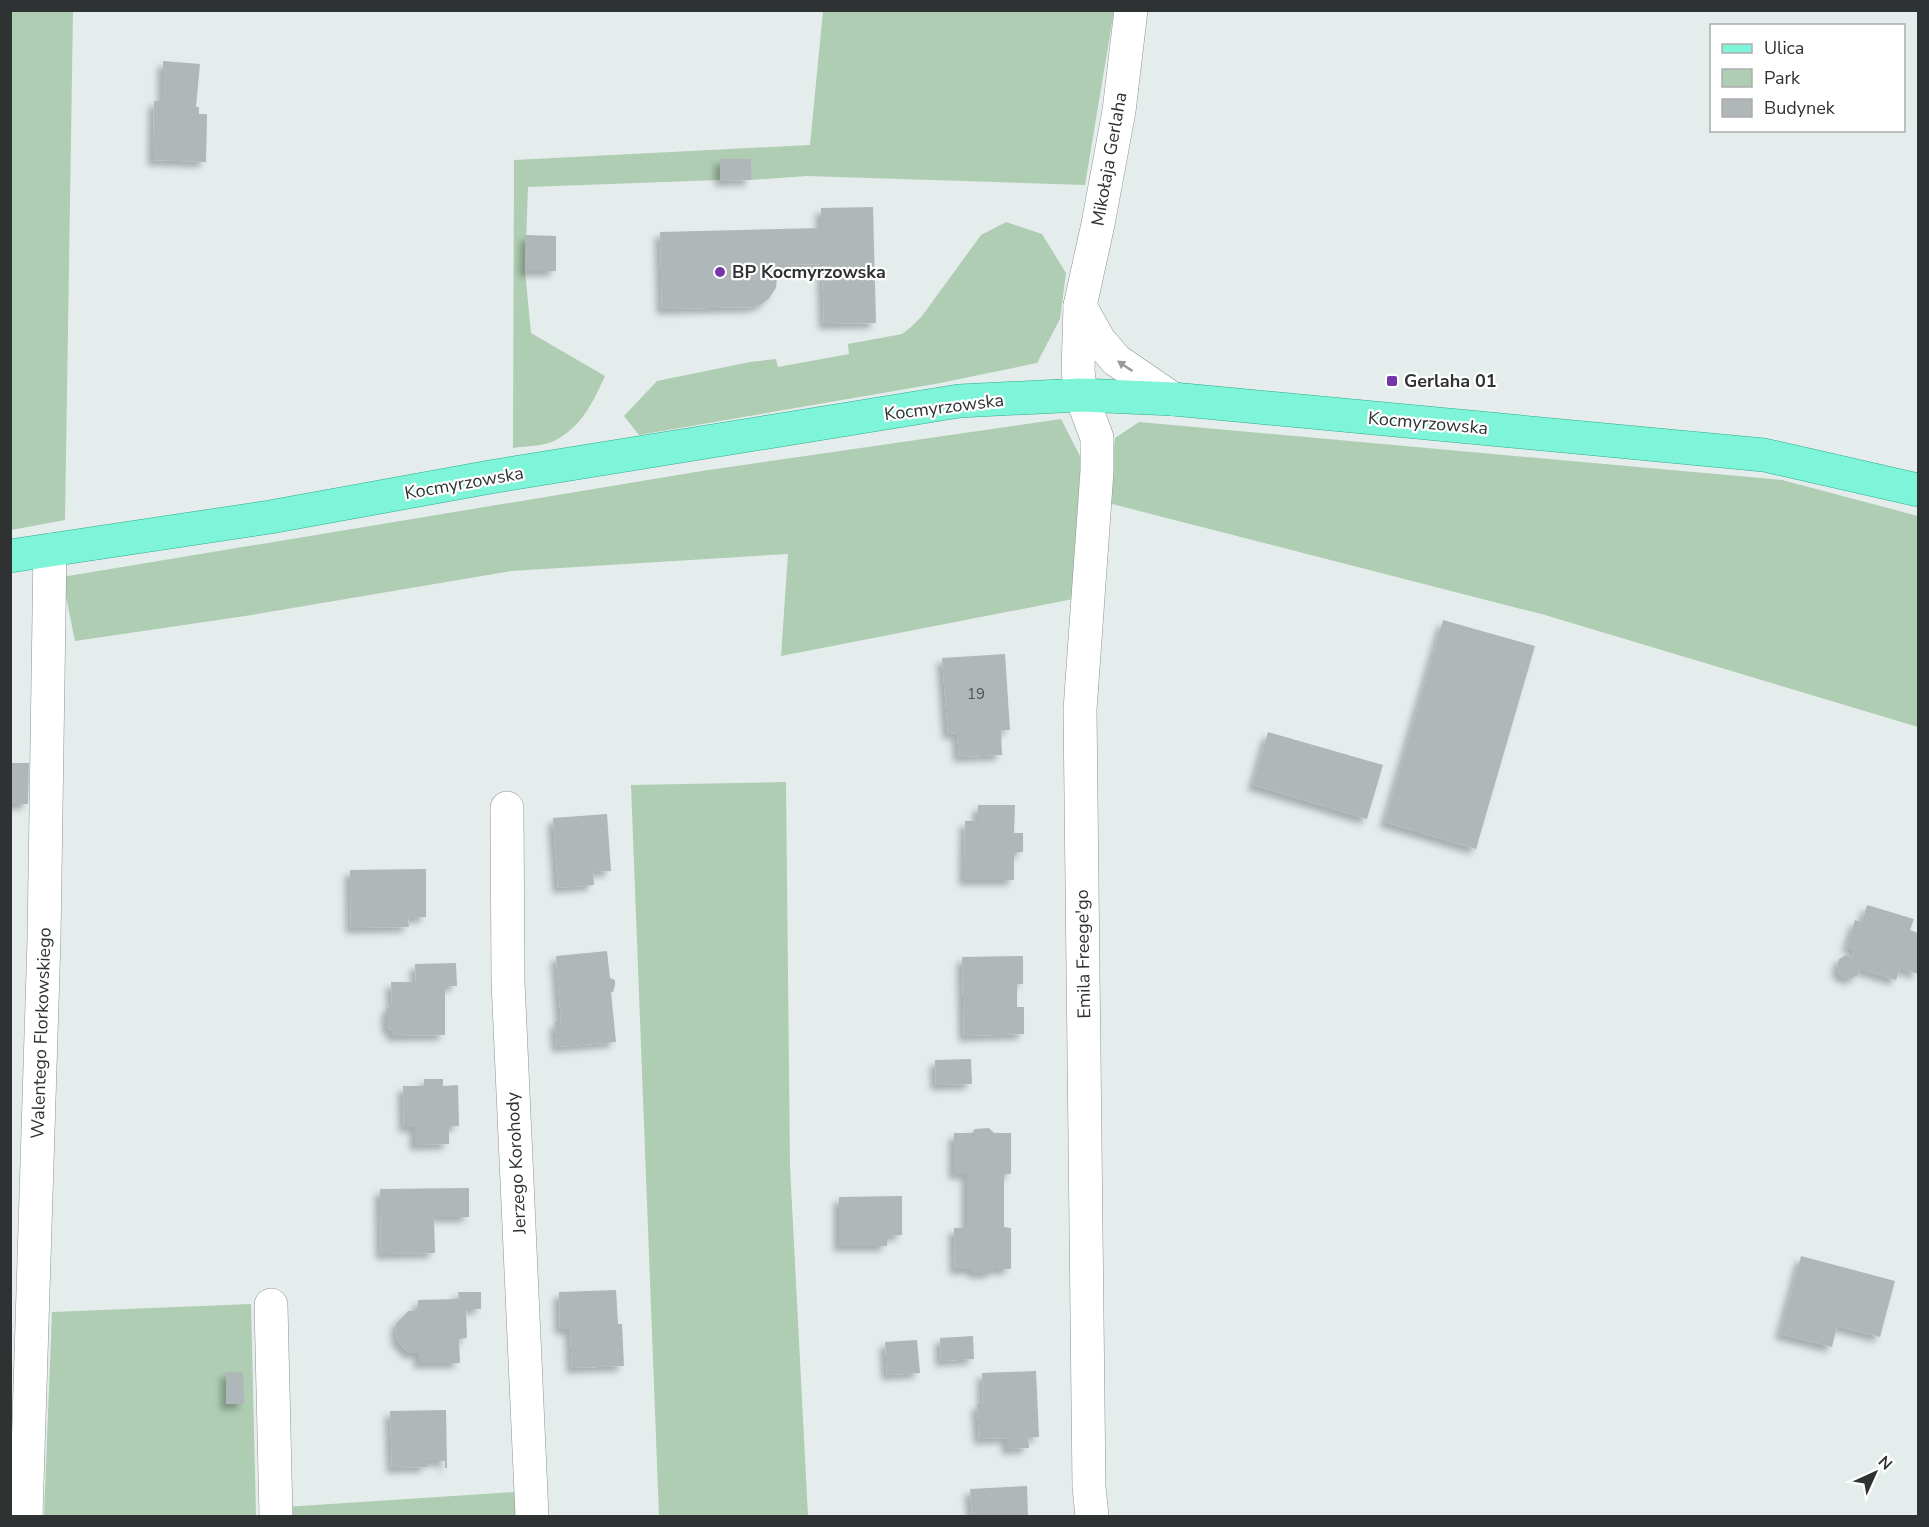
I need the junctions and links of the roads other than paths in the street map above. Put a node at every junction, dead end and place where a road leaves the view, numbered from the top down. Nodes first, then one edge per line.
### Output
1 (1131, 10) edge
2 (1080, 306) junction
3 (1081, 395) junction
4 (1173, 399) junction
5 (1918, 490) edge
6 (50, 549) junction
7 (10, 556) edge
8 (507, 808) dead end
9 (271, 1305) dead end
10 (27, 1516) edge
11 (276, 1516) edge
12 (532, 1516) edge
13 (1092, 1516) edge

1 - 2 street, Mikołaja Gerlaha
2 - 3 street, Mikołaja Gerlaha
4 -> 2 street
3 - 4 main road, Kocmyrzowska
3 - 6 main road, Kocmyrzowska
3 - 13 street, Emila Freege'go
4 - 5 main road, Kocmyrzowska
6 - 7 main road, Kocmyrzowska
6 - 10 street, Walentego Florkowskiego
8 - 12 street, Jerzego Korohody
9 - 11 street

